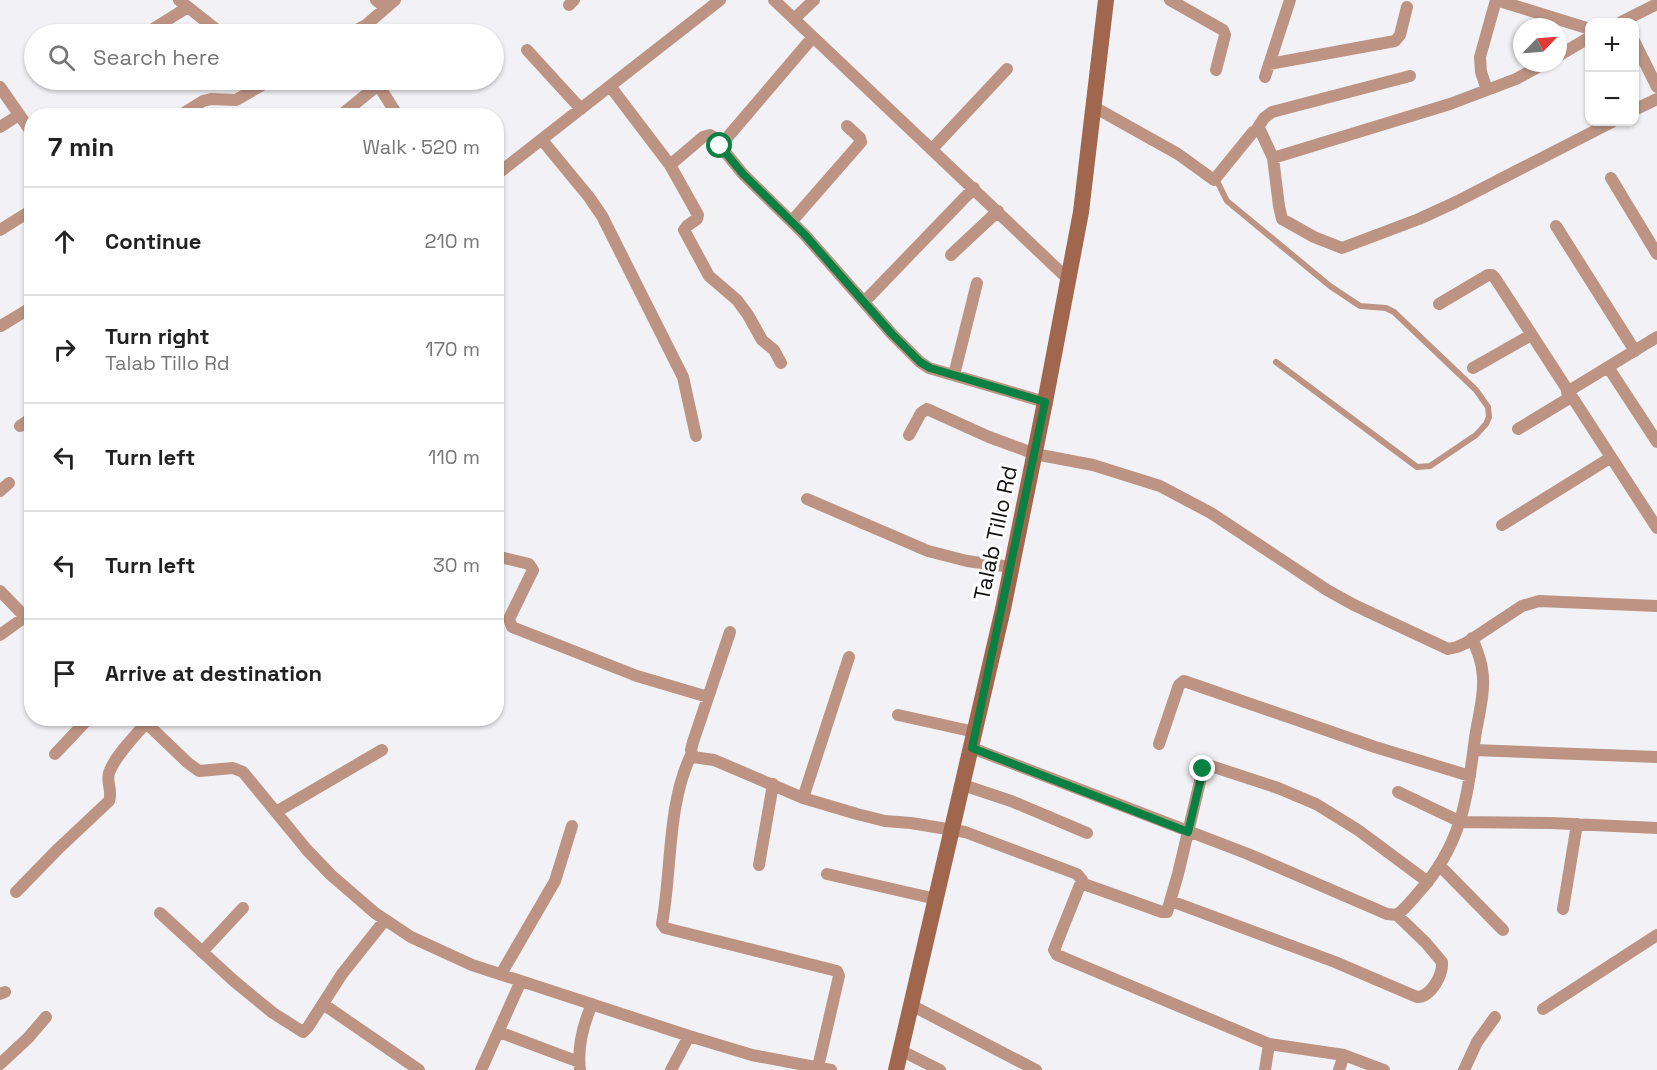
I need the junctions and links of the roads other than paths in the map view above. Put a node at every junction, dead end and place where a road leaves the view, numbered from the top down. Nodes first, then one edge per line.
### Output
1 (720, 0) edge
2 (774, 0) edge
3 (814, 0) edge
4 (1106, 0) edge
5 (1170, 0) edge
6 (1290, 0) edge
7 (1496, 0) edge
8 (386, 3) edge
9 (184, 4) edge
10 (1657, 4) edge
11 (1407, 7) dead end
12 (1631, 18) edge
13 (794, 19) junction
14 (158, 24) edge
15 (209, 24) edge
16 (367, 24) edge
17 (1585, 27) edge
18 (813, 37) junction
19 (1585, 41) edge
20 (1639, 49) edge
21 (527, 50) dead end
22 (1567, 51) edge
23 (1269, 64) junction
24 (1007, 69) dead end
25 (1216, 70) dead end
26 (1529, 72) edge
27 (1410, 76) dead end
28 (1265, 77) dead end
29 (610, 86) junction
30 (0, 87) edge
31 (1657, 87) edge
32 (253, 90) edge
33 (368, 90) edge
34 (381, 90) edge
35 (1487, 90) junction
36 (1657, 99) edge
37 (1094, 107) junction
38 (192, 108) edge
39 (348, 108) edge
40 (393, 108) edge
41 (1639, 108) edge
42 (581, 109) junction
43 (19, 115) junction
44 (24, 122) edge
45 (847, 126) dead end
46 (1604, 126) edge
47 (0, 127) edge
48 (1257, 129) junction
49 (542, 140) junction
50 (720, 146) junction
51 (932, 150) junction
52 (1273, 158) junction
53 (670, 165) junction
54 (504, 169) edge
55 (1611, 178) dead end
56 (1216, 179) junction
57 (974, 188) junction
58 (998, 211) junction
59 (24, 215) edge
60 (792, 222) junction
61 (1556, 226) dead end
62 (0, 230) edge
63 (1657, 254) edge
64 (951, 255) dead end
65 (1069, 280) junction
66 (977, 283) dead end
67 (864, 302) junction
68 (1439, 304) dead end
69 (24, 312) edge
70 (1, 326) edge
71 (1531, 335) junction
72 (1657, 337) edge
73 (1635, 351) junction
74 (1276, 362) dead end
75 (781, 363) dead end
76 (1608, 367) junction
77 (1473, 368) dead end
78 (954, 375) junction
79 (1569, 394) junction
80 (1045, 402) junction
81 (24, 424) edge
82 (21, 426) dead end
83 (1518, 429) dead end
84 (909, 435) dead end
85 (696, 436) dead end
86 (1657, 442) edge
87 (1035, 454) junction
88 (1610, 458) junction
89 (807, 498) dead end
90 (1502, 525) dead end
91 (1657, 528) edge
92 (504, 558) edge
93 (1011, 567) junction
94 (0, 591) edge
95 (1657, 606) edge
96 (24, 616) edge
97 (24, 622) edge
98 (730, 633) dead end
99 (0, 635) edge
100 (1472, 638) junction
101 (849, 657) dead end
102 (708, 697) junction
103 (898, 715) dead end
104 (81, 726) edge
105 (140, 726) edge
106 (149, 726) edge
107 (973, 740) junction
108 (1159, 744) dead end
109 (381, 750) dead end
110 (1474, 750) junction
111 (55, 754) dead end
112 (691, 755) junction
113 (1657, 757) edge
114 (1470, 776) junction
115 (773, 784) junction
116 (963, 785) junction
117 (1398, 792) dead end
118 (803, 798) junction
119 (276, 812) junction
120 (1461, 822) junction
121 (1577, 824) junction
122 (572, 826) dead end
123 (1657, 828) edge
124 (953, 829) junction
125 (1188, 832) junction
126 (1087, 833) dead end
127 (759, 865) dead end
128 (1439, 866) junction
129 (827, 874) dead end
130 (1428, 882) junction
131 (1081, 883) junction
132 (16, 892) dead end
133 (936, 899) junction
134 (1171, 901) junction
135 (243, 908) dead end
136 (1563, 909) dead end
137 (160, 913) dead end
138 (1397, 915) junction
139 (385, 921) junction
140 (1503, 930) dead end
141 (1657, 935) edge
142 (202, 952) junction
143 (501, 974) junction
144 (521, 981) junction
145 (322, 1004) junction
146 (592, 1004) junction
147 (911, 1005) junction
148 (1544, 1009) dead end
149 (46, 1017) dead end
150 (1495, 1017) dead end
151 (499, 1032) junction
152 (689, 1036) junction
153 (1269, 1044) junction
154 (900, 1050) junction
155 (1344, 1055) junction
156 (0, 1065) edge
157 (579, 1066) edge
158 (818, 1067) junction
159 (419, 1070) edge
160 (481, 1070) edge
161 (671, 1070) edge
162 (831, 1070) edge
163 (896, 1070) edge
164 (940, 1070) edge
165 (1036, 1070) edge
166 (1265, 1070) edge
167 (1339, 1070) edge
168 (1384, 1070) edge
169 (1464, 1070) edge

1 - 29 street
2 - 13 street
3 - 13 street
4 - 37 main road, Talab Tillo Rd
5 - 25 street
6 - 23 street
7 - 17 street
7 - 35 street
8 - 16 street
9 - 14 street
9 - 15 street
10 - 12 street
11 - 23 street
13 - 18 street
18 - 50 street
18 - 51 street
19 - 22 street
20 - 31 street
21 - 42 street
23 - 28 street
24 - 51 street
26 - 35 street
27 - 48 street
29 - 42 street
29 - 53 street
30 - 43 street
32 - 38 street
33 - 39 street
34 - 40 street
35 - 52 street
36 - 41 street
37 - 56 street
37 - 65 main road, Talab Tillo Rd
42 - 49 street
43 - 44 street
43 - 47 street
45 - 60 street
46 - 52 street
48 - 52 street
48 - 56 street
49 - 54 street
49 - 85 street
50 - 53 street
50 - 60 street
51 - 57 street
53 - 75 street
55 - 63 street
56 - 74 lane
57 - 58 street
57 - 67 street
58 - 64 street
58 - 65 street
59 - 62 street
60 - 67 street
61 - 73 street
65 - 80 main road, Talab Tillo Rd
66 - 78 street
67 - 78 street
68 - 71 street
69 - 70 street
71 - 77 street
71 - 79 street
72 - 73 street
73 - 76 street
76 - 79 street
76 - 86 street
78 - 80 street
79 - 83 street
79 - 88 street
80 - 87 main road, Talab Tillo Rd
81 - 82 street
84 - 87 street
87 - 93 main road, Talab Tillo Rd
87 - 100 street
88 - 90 street
88 - 91 street
89 - 93 street
92 - 102 street
93 - 107 main road, Talab Tillo Rd
94 - 96 street
95 - 100 street
97 - 99 street
98 - 102 street
100 - 110 street
101 - 118 street
102 - 112 street
103 - 107 street
104 - 111 street
105 - 132 street
106 - 119 street
107 - 116 main road, Talab Tillo Rd
107 - 125 street
108 - 114 street
109 - 119 street
110 - 113 street
110 - 114 street
112 - 115 street
112 - 158 street
114 - 120 street
115 - 118 street
115 - 127 street
116 - 124 main road, Talab Tillo Rd
116 - 126 street
117 - 120 street
118 - 124 street
119 - 139 street
120 - 121 street
120 - 128 street
121 - 123 street
121 - 136 street
122 - 143 street
124 - 131 street
124 - 133 main road, Talab Tillo Rd
125 - 130 street
125 - 134 street
125 - 138 street
128 - 130 street
128 - 140 street
129 - 133 street
130 - 138 street
131 - 134 street
131 - 153 street
133 - 147 main road, Talab Tillo Rd
134 - 138 street
135 - 142 street
137 - 142 street
139 - 143 street
139 - 145 street
141 - 148 street
142 - 145 street
143 - 144 street
144 - 146 street
144 - 151 street
145 - 159 street
146 - 152 street
146 - 157 street
147 - 154 main road, Talab Tillo Rd
147 - 165 street
149 - 156 street
150 - 169 street
151 - 157 street
151 - 160 street
152 - 158 street
152 - 161 street
153 - 155 street
153 - 166 street
154 - 163 main road, Talab Tillo Rd
154 - 164 street
155 - 167 street
155 - 168 street
158 - 162 street

